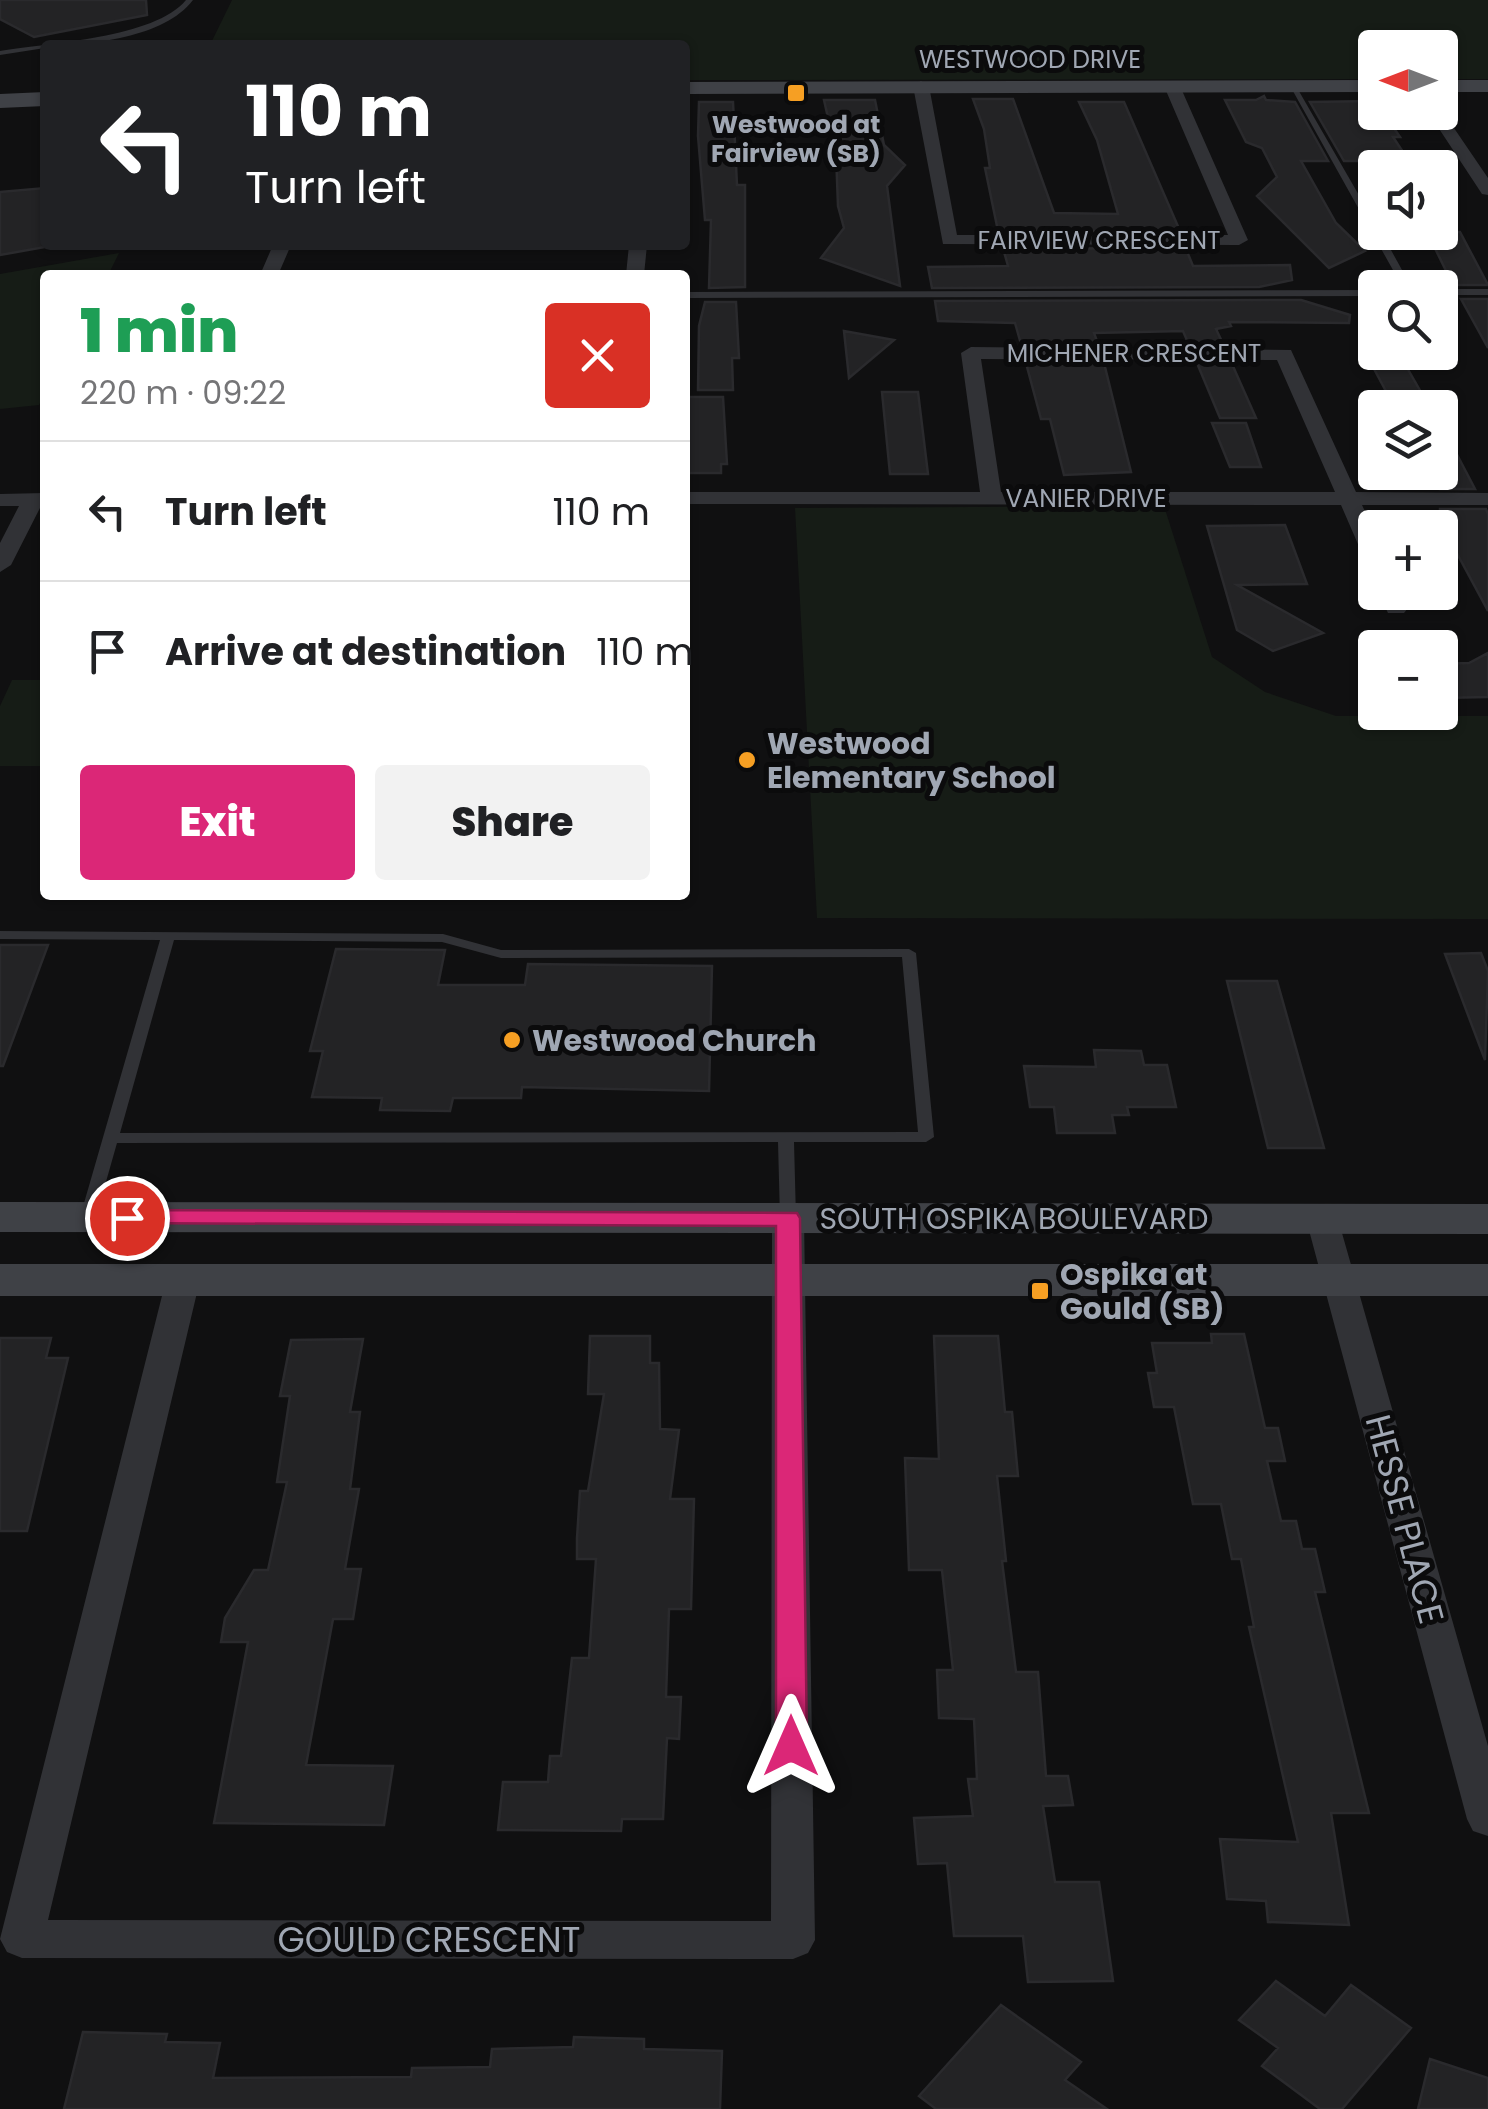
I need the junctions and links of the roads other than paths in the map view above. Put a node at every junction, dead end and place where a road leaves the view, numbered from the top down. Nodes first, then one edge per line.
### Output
1 (190, 0) edge
2 (75, 40) edge
3 (40, 45) edge
4 (0, 46) edge
5 (921, 86) junction
6 (1172, 86) junction
7 (1292, 86) junction
8 (1358, 86) edge
9 (1458, 86) edge
10 (1488, 86) edge
11 (690, 88) edge
12 (40, 99) edge
13 (0, 101) edge
14 (1447, 130) edge
15 (1488, 190) edge
16 (1358, 200) edge
17 (1458, 292) edge
18 (1488, 292) edge
19 (1358, 293) edge
20 (690, 295) edge
21 (690, 498) edge
22 (991, 498) junction
23 (39, 499) edge
24 (1350, 499) junction
25 (1488, 499) edge
26 (0, 500) edge
27 (1358, 518) edge
28 (0, 564) edge
29 (0, 936) edge
30 (168, 936) junction
31 (786, 1137) junction
32 (110, 1138) junction
33 (0, 1217) edge
34 (88, 1218) junction
35 (788, 1218) junction
36 (1322, 1219) junction
37 (1488, 1219) edge
38 (0, 1280) edge
39 (183, 1280) junction
40 (788, 1280) junction
41 (1340, 1280) junction
42 (1488, 1280) edge
43 (1488, 1819) edge

1 - 2 lane
3 - 4 lane
5 - 6 main road, WESTWOOD DRIVE
5 - 6 street, FAIRVIEW CRESCENT
5 - 11 main road, WESTWOOD DRIVE
6 - 7 main road, WESTWOOD DRIVE
7 - 8 main road, WESTWOOD DRIVE
7 - 16 lane
9 - 10 main road
12 - 13 main road
14 - 15 street
17 - 18 lane
19 - 20 lane
21 - 22 street, VANIER DRIVE
22 - 24 street, VANIER DRIVE
22 - 24 street, MICHENER CRESCENT
23 - 26 street
23 - 28 street
24 - 25 street, VANIER DRIVE
24 - 27 street
29 - 30 lane
30 - 31 lane
30 - 32 lane
31 - 32 lane
31 - 35 lane
32 - 34 lane
33 - 34 main road, SOUTH OSPIKA BOULEVARD
34 - 35 main road, SOUTH OSPIKA BOULEVARD
35 - 36 main road, SOUTH OSPIKA BOULEVARD
35 - 40 street, GOULD CRESCENT
36 - 37 main road, SOUTH OSPIKA BOULEVARD
36 - 41 street, HESSE PLACE
38 - 39 main road, SOUTH OSPIKA BOULEVARD
39 - 40 main road, SOUTH OSPIKA BOULEVARD
39 - 40 street, GOULD CRESCENT
40 - 41 main road, SOUTH OSPIKA BOULEVARD
41 - 42 main road, SOUTH OSPIKA BOULEVARD
41 - 43 street, HESSE PLACE

